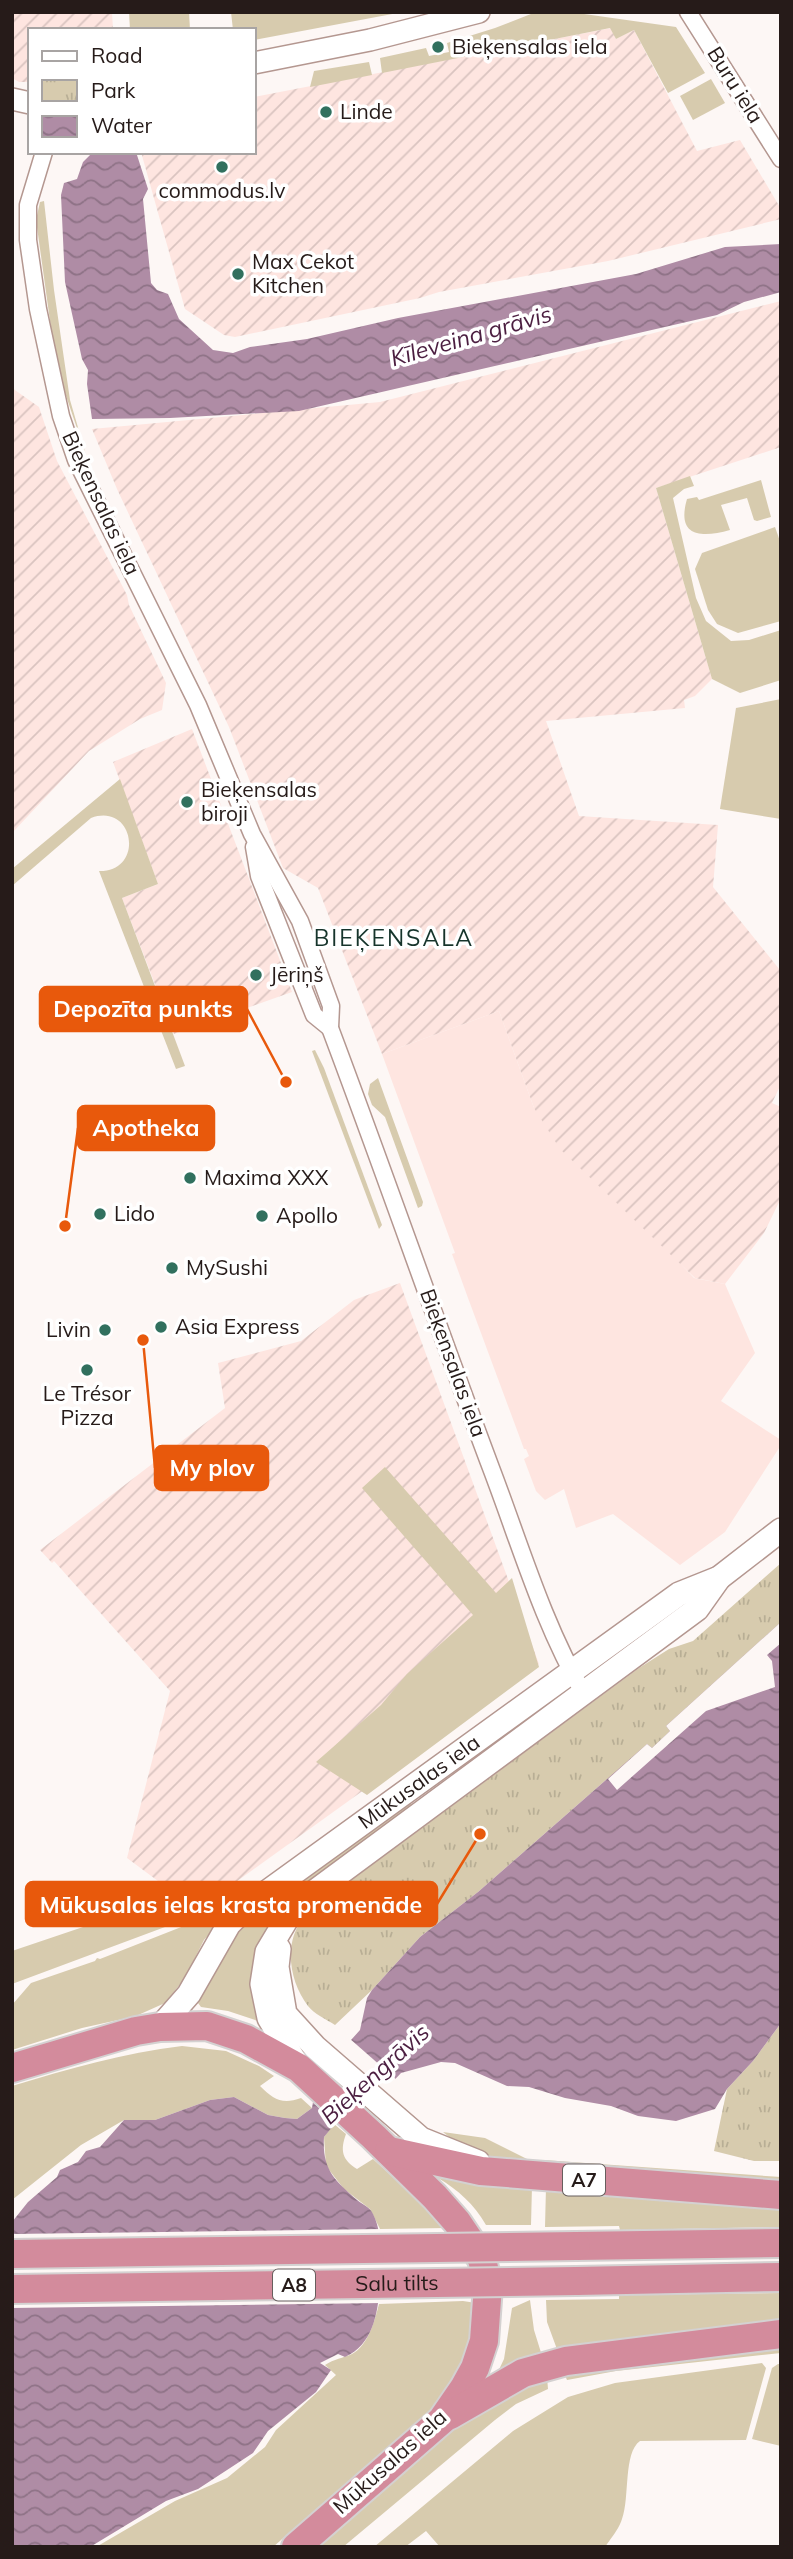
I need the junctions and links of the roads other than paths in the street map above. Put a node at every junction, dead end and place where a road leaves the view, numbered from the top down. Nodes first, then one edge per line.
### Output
1 (479, 12) edge
2 (688, 12) edge
3 (256, 63) edge
4 (43, 154) edge
5 (781, 159) edge
6 (20, 207) edge
7 (781, 1531) edge
8 (719, 1578) junction
9 (571, 1672) junction
10 (584, 1694) junction
11 (159, 2027) junction
12 (307, 2057) junction
13 (12, 2068) edge
14 (381, 2144) junction
15 (503, 2173) junction
16 (781, 2195) edge
17 (781, 2243) edge
18 (12, 2254) edge
19 (781, 2277) edge
20 (12, 2289) edge
21 (781, 2334) edge
22 (442, 2420) junction
23 (296, 2547) edge

1 - 3 street
2 - 5 street, Buru iela
4 - 6 street, Bieķensalas iela
6 - 9 street, Bieķensalas iela
7 - 8 main road, Mūkusalas iela
8 - 9 main road, Mūkusalas iela
8 - 10 main road, Mūkusalas iela
9 - 10 street, Bieķensalas iela
9 - 11 main road, Mūkusalas iela
10 - 12 main road, Mūkusalas iela
11 - 12 highway, Mūkusalas iela
11 - 13 highway, Mūkusalas iela
12 - 14 highway, Mūkusalas iela
12 - 15 main road, Mūkusalas iela
14 - 15 highway, A7
14 - 22 highway, Mūkusalas iela
15 - 16 highway, A7
17 - 18 highway, Salu tilts / A8, bridge
19 - 20 highway, Salu tilts / A8, bridge
21 - 22 highway
22 - 23 highway, Mūkusalas iela

